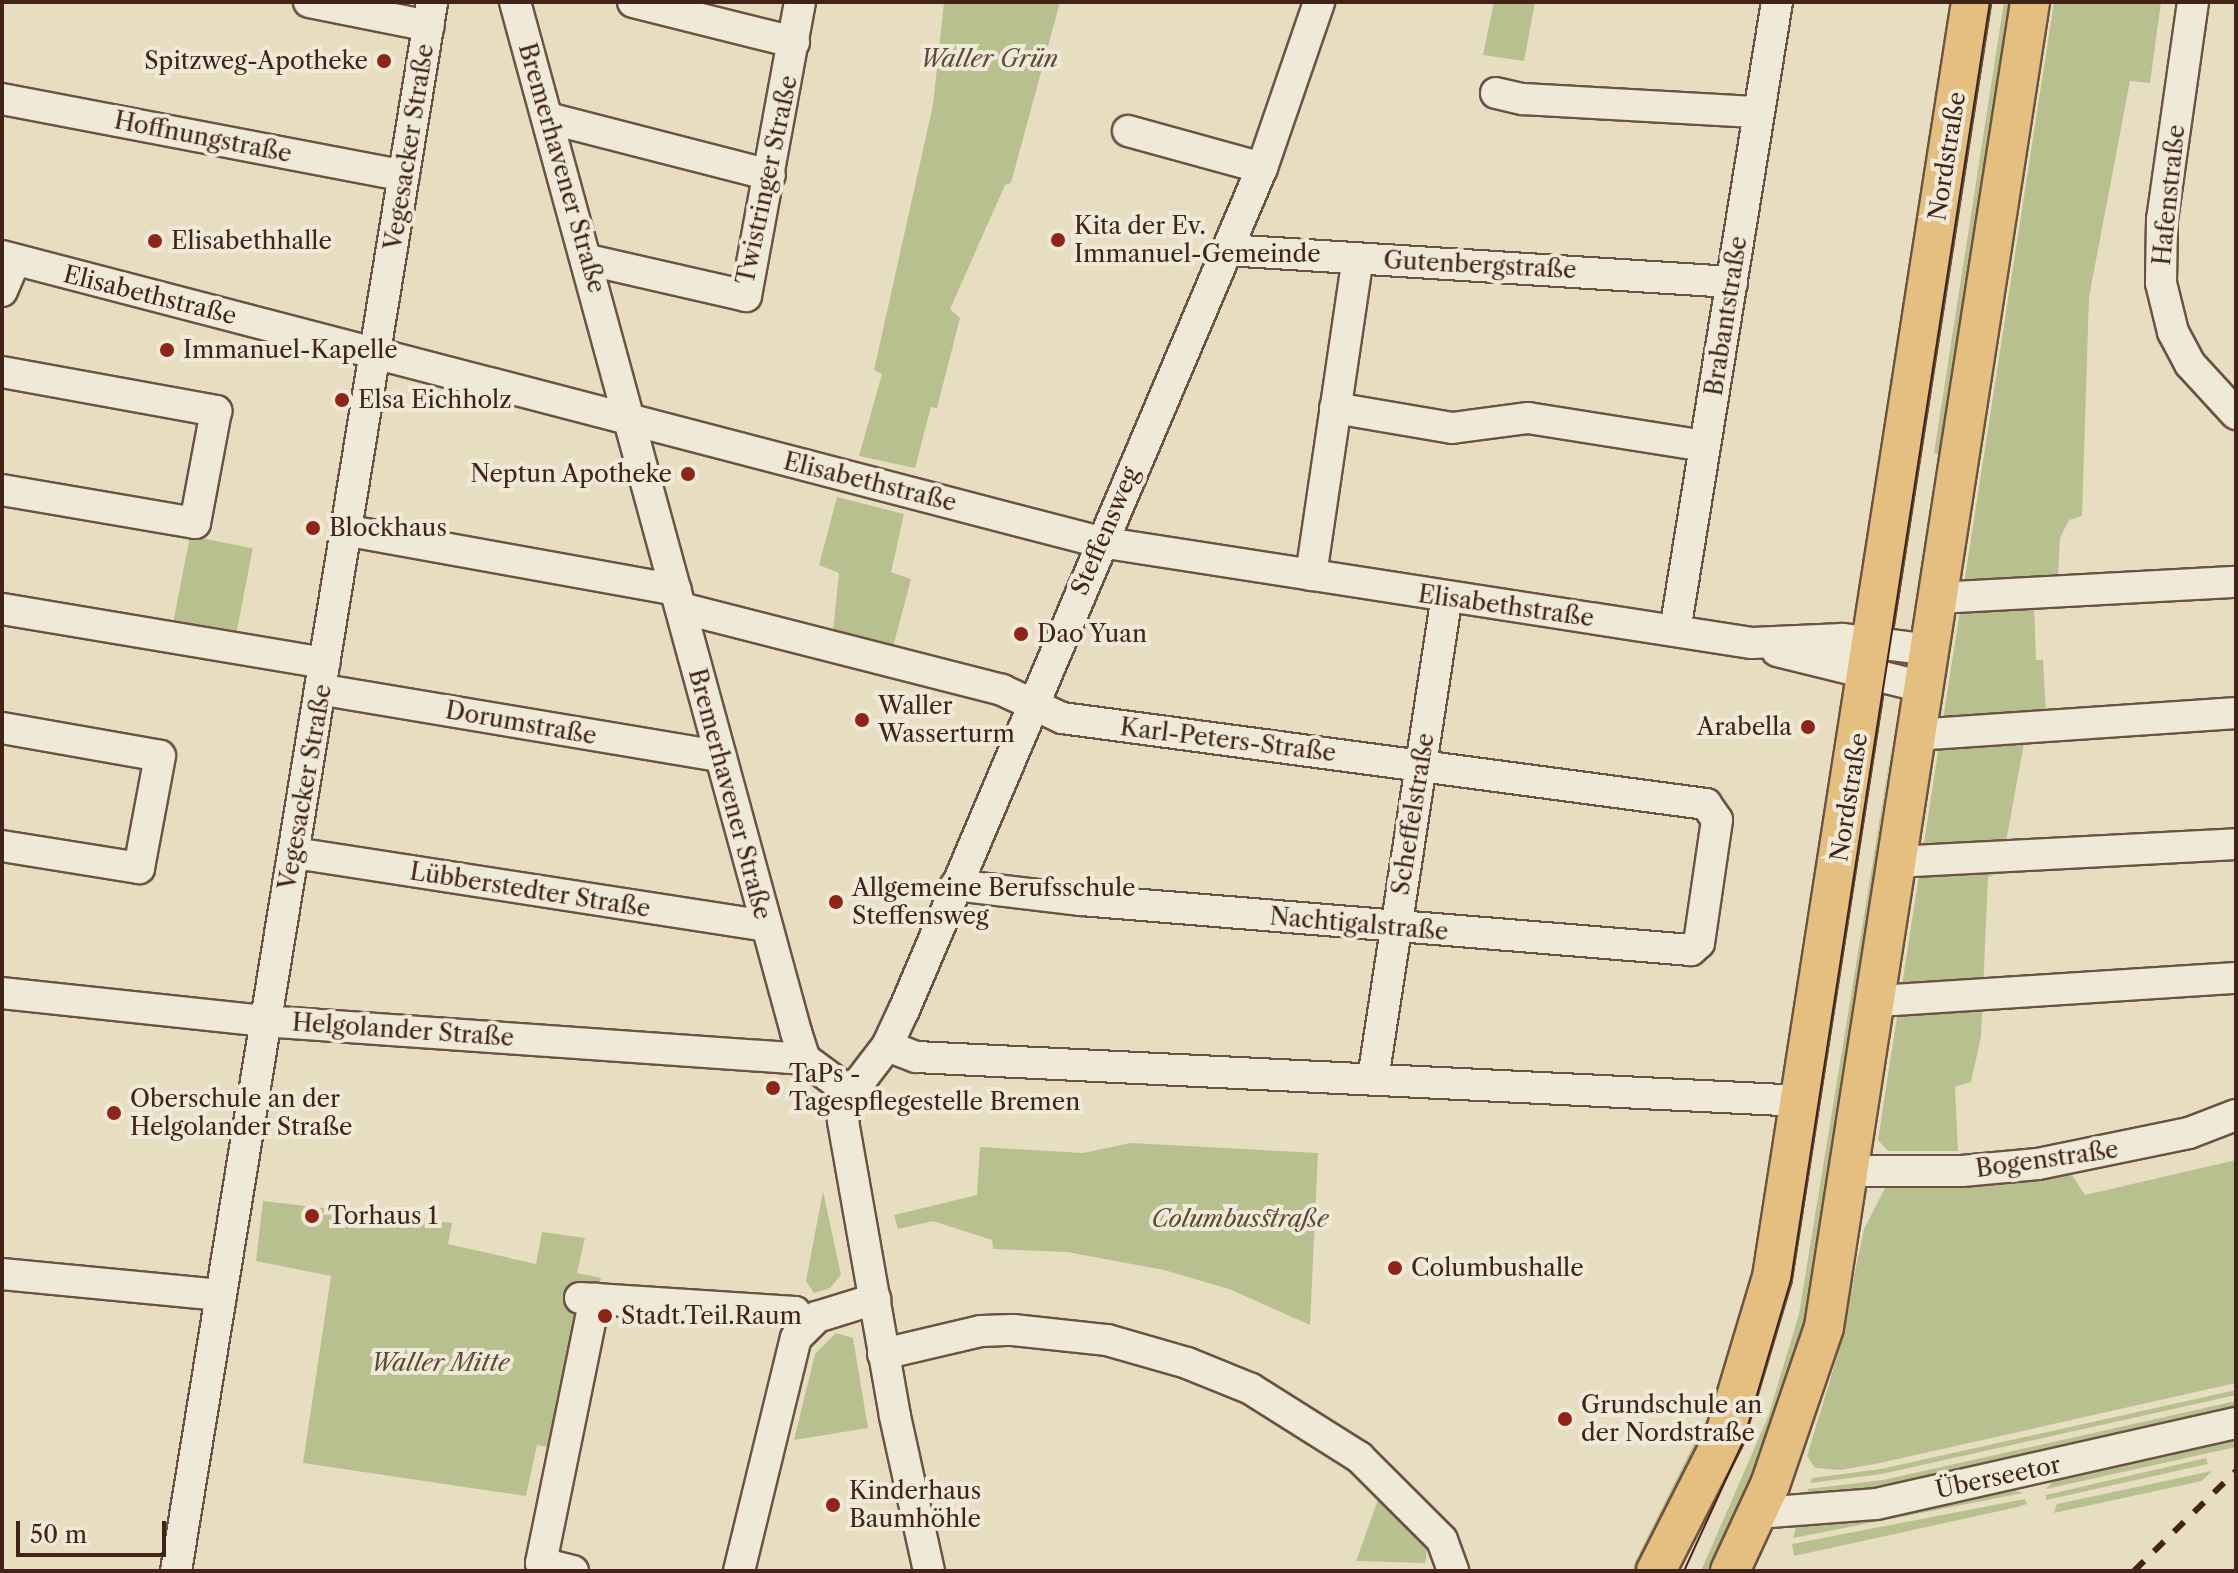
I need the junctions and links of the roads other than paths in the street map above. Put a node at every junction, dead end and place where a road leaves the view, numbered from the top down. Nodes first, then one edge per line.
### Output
1 (309, 2) edge
2 (515, 2) edge
3 (633, 2) edge
4 (800, 2) edge
5 (1319, 2) edge
6 (1777, 2) edge
7 (1971, 2) edge
8 (2030, 2) edge
9 (2193, 2) edge
10 (430, 14) edge
11 (794, 42) junction
12 (1496, 93) dead end
13 (2, 99) edge
14 (1759, 112) junction
15 (548, 118) junction
16 (1128, 131) dead end
17 (1262, 168) junction
18 (770, 175) junction
19 (404, 176) junction
20 (1227, 250) junction
21 (9, 258) edge
22 (1358, 258) junction
23 (589, 260) junction
24 (1732, 282) junction
25 (2, 291) edge
26 (375, 353) junction
27 (2, 372) edge
28 (1335, 408) junction
29 (2236, 414) edge
30 (629, 421) junction
31 (1705, 446) junction
32 (2, 490) edge
33 (349, 531) junction
34 (1100, 542) junction
35 (1311, 575) junction
36 (2236, 582) edge
37 (1447, 597) junction
38 (1938, 598) junction
39 (678, 599) junction
40 (2, 609) edge
41 (1675, 631) junction
42 (1870, 659) junction
43 (1927, 668) junction
44 (324, 676) junction
45 (1031, 706) junction
46 (2236, 713) edge
47 (2, 728) edge
48 (1915, 735) junction
49 (719, 756) junction
50 (1420, 765) junction
51 (2236, 844) edge
52 (2, 846) edge
53 (295, 853) junction
54 (1895, 862) junction
55 (1708, 881) joint
56 (956, 885) junction
57 (766, 926) junction
58 (1395, 928) junction
59 (2236, 978) edge
60 (2, 993) edge
61 (1878, 1001) junction
62 (263, 1021) junction
63 (887, 1046) junction
64 (805, 1059) junction
65 (1373, 1079) junction
66 (851, 1093) junction
67 (1802, 1101) junction
68 (2236, 1115) edge
69 (1852, 1171) junction
70 (2, 1274) edge
71 (221, 1295) junction
72 (875, 1299) junction
73 (800, 1319) junction
74 (883, 1354) junction
75 (2236, 1423) edge
76 (1759, 1513) junction
77 (176, 1571) edge
78 (573, 1571) edge
79 (739, 1571) edge
80 (929, 1571) edge
81 (1453, 1571) edge
82 (1656, 1571) edge
83 (1730, 1571) edge

1 - 10 street
2 - 15 street, Bremerhavener Straße
3 - 11 street
4 - 11 street, Twistringer Straße
5 - 17 street, Steffensweg
6 - 14 street, Brabantstraße
7 - 42 main road, Nordstraße
8 - 38 main road
9 - 29 street, Hafenstraße
10 - 19 street, Vegesacker Straße
11 - 18 street, Twistringer Straße
12 - 14 street
13 - 19 street, Hoffnungstraße
14 - 24 street, Brabantstraße
15 - 18 street
15 - 23 street, Bremerhavener Straße
16 - 17 street
17 - 20 street, Steffensweg
18 - 23 street, Twistringer Straße
19 - 26 street, Vegesacker Straße
20 - 22 street, Gutenbergstraße
20 - 34 street, Steffensweg
21 - 25 street
21 - 26 street, Elisabethstraße
22 - 24 street, Gutenbergstraße
22 - 28 street
23 - 30 street, Bremerhavener Straße
24 - 31 street, Brabantstraße
26 - 30 street, Elisabethstraße
26 - 33 street, Vegesacker Straße
27 - 32 street
28 - 31 street
28 - 35 street
30 - 34 street, Elisabethstraße
30 - 39 street, Bremerhavener Straße
31 - 41 street, Brabantstraße
33 - 39 street, Karl-Peters-Straße
33 - 44 street, Vegesacker Straße
34 - 35 street, Elisabethstraße
34 - 45 street, Steffensweg
35 - 37 street, Elisabethstraße
36 - 38 street
37 - 41 street, Elisabethstraße
37 - 50 street, Scheffelstraße
38 - 43 main road
39 - 45 street, Karl-Peters-Straße
39 - 49 street, Bremerhavener Straße
40 - 44 street, Dorumstraße
41 - 42 street, Elisabethstraße
42 - 43 street, Elisabethstraße
42 - 67 main road, Nordstraße
43 - 48 main road
44 - 49 street, Dorumstraße
44 - 53 street, Vegesacker Straße
45 - 50 street, Karl-Peters-Straße
45 - 56 street, Steffensweg
46 - 48 street
47 - 52 street
48 - 54 main road
49 - 57 street, Bremerhavener Straße
50 - 55 street, Karl-Peters-Straße
50 - 58 street, Scheffelstraße
51 - 54 street
53 - 57 street, Lübberstedter Straße
53 - 62 street, Vegesacker Straße
54 - 61 main road
55 - 58 street, Nachtigalstraße
56 - 58 street, Nachtigalstraße
56 - 63 street, Steffensweg
57 - 64 street, Bremerhavener Straße
58 - 65 street, Scheffelstraße
59 - 61 street
60 - 62 street, Helgolander Straße
61 - 69 main road
62 - 64 street, Helgolander Straße
62 - 71 street, Vegesacker Straße
63 - 65 street
63 - 66 street, Steffensweg
64 - 66 street
65 - 67 street
66 - 72 street
67 - 82 main road, Nordstraße
68 - 69 street, Bogenstraße
69 - 76 main road
70 - 71 street
71 - 77 street, Vegesacker Straße
72 - 73 street
72 - 74 street
73 - 78 street
73 - 79 street
74 - 80 street
74 - 81 street
75 - 76 street, Überseetor
76 - 83 main road

